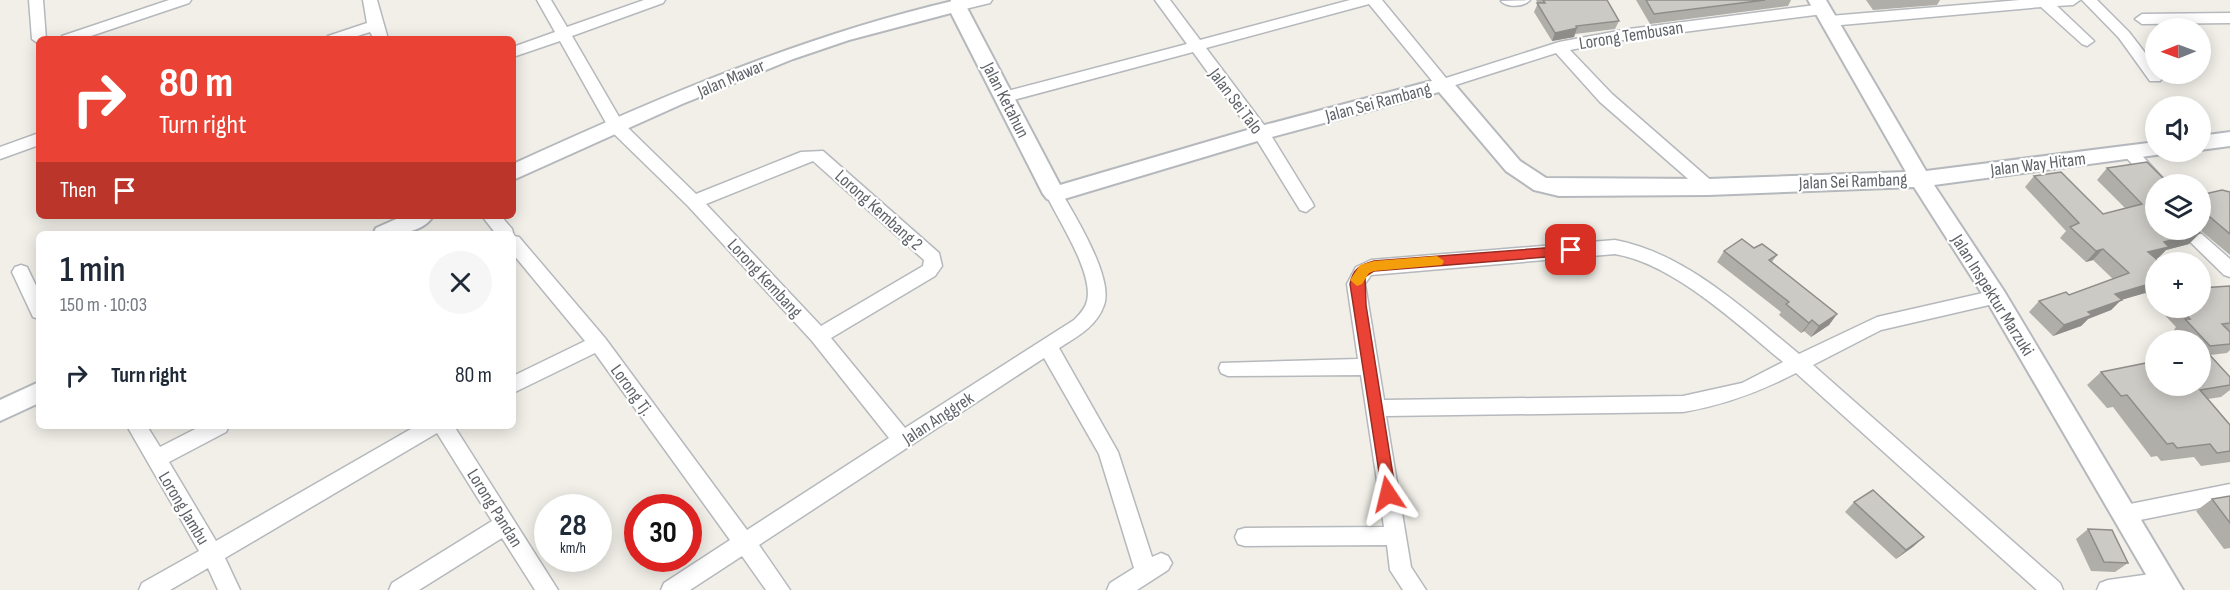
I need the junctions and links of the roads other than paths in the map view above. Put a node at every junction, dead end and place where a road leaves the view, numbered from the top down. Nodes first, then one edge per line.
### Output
1 (36, 0) edge
2 (184, 0) edge
3 (370, 0) edge
4 (544, 0) edge
5 (658, 0) edge
6 (985, 0) edge
7 (1162, 0) edge
8 (1367, 0) edge
9 (1374, 0) edge
10 (2073, 0) edge
11 (2090, 0) edge
12 (958, 3) edge
13 (2045, 3) junction
14 (1823, 10) edge
15 (2230, 18) edge
16 (2142, 19) dead end
17 (378, 32) edge
18 (562, 33) junction
19 (39, 36) edge
20 (76, 36) edge
21 (352, 36) edge
22 (2087, 41) dead end
23 (1194, 46) junction
24 (1559, 47) junction
25 (516, 50) edge
26 (2145, 63) edge
27 (1443, 84) junction
28 (1006, 98) junction
29 (616, 126) junction
30 (1261, 133) junction
31 (36, 140) edge
32 (2230, 140) edge
33 (2211, 142) edge
34 (2145, 151) edge
35 (0, 153) edge
36 (2130, 153) junction
37 (516, 172) edge
38 (2150, 174) edge
39 (1920, 178) junction
40 (1708, 187) junction
41 (1054, 194) junction
42 (694, 202) junction
43 (1306, 206) dead end
44 (416, 219) edge
45 (494, 219) edge
46 (390, 231) edge
47 (504, 231) edge
48 (2198, 240) edge
49 (516, 246) edge
50 (2230, 270) edge
51 (21, 272) dead end
52 (1996, 297) junction
53 (36, 305) edge
54 (819, 336) junction
55 (598, 343) junction
56 (1048, 347) junction
57 (1798, 361) junction
58 (1368, 367) junction
59 (1228, 368) dead end
60 (516, 384) edge
61 (36, 393) edge
62 (1374, 408) junction
63 (0, 411) edge
64 (139, 429) edge
65 (213, 429) edge
66 (428, 429) edge
67 (444, 429) edge
68 (903, 441) junction
69 (155, 460) junction
70 (2230, 493) edge
71 (2125, 514) junction
72 (506, 524) junction
73 (1396, 536) junction
74 (1245, 537) dead end
75 (744, 543) junction
76 (213, 554) junction
77 (2167, 586) edge
78 (150, 590) edge
79 (229, 590) edge
80 (400, 590) edge
81 (547, 590) edge
82 (672, 590) edge
83 (779, 590) edge
84 (1118, 590) edge
85 (1415, 590) edge
86 (2052, 590) edge
87 (2108, 590) edge

1 - 19 street
2 - 20 street
3 - 17 street
4 - 18 street, Lorong Kembang
5 - 18 street
6 - 12 street
7 - 23 street, Jalan Sei Talo
8 - 23 street
9 - 27 street
10 - 13 street, Lorong Tembusan
11 - 26 street
12 - 28 street, Jalan Ketahun
12 - 29 street, Jalan Mawar
13 - 14 street, Lorong Tembusan
13 - 22 street
14 - 24 street, Lorong Tembusan
14 - 39 street, Jalan Inspektur Marzuki
15 - 16 street
17 - 21 street
18 - 25 street
18 - 29 street, Lorong Kembang
23 - 28 street
23 - 30 street, Jalan Sei Talo
24 - 27 street, Lorong Tembusan
24 - 40 street
27 - 30 street, Jalan Sei Rambang
27 - 40 street, Jalan Sei Rambang
28 - 41 street, Jalan Ketahun
29 - 37 street, Jalan Mawar
29 - 42 street, Lorong Kembang
30 - 41 street, Jalan Sei Rambang
30 - 43 street, Jalan Sei Talo
31 - 35 street
32 - 33 street
34 - 36 street, Jalan Way Hitam
36 - 38 street
36 - 39 street, Jalan Way Hitam
39 - 40 street, Jalan Sei Rambang
39 - 52 street, Jalan Inspektur Marzuki
41 - 56 street, Jalan Anggrek
42 - 54 street, Lorong Kembang
42 - 54 street, Lorong Kembang 2
44 - 46 street
45 - 47 street
48 - 50 street
49 - 55 street, Lorong Tj.
51 - 53 street
52 - 57 street
52 - 71 street, Jalan Inspektur Marzuki
54 - 68 street, Lorong Kembang
55 - 60 street
55 - 75 street, Lorong Tj.
56 - 68 street, Jalan Anggrek
56 - 84 street
57 - 58 street
57 - 62 street
57 - 86 street
58 - 59 street
58 - 62 street
61 - 63 street
62 - 73 street
64 - 69 street, Lorong Jambu
65 - 69 street
66 - 76 street
67 - 72 street, Lorong Pandan
68 - 75 street, Jalan Anggrek
69 - 76 street, Lorong Jambu
70 - 71 street
71 - 77 street, Jalan Inspektur Marzuki
72 - 80 street
72 - 81 street, Lorong Pandan
73 - 74 street
73 - 85 street
75 - 82 street, Jalan Anggrek
75 - 83 street, Lorong Tj.
76 - 78 street
76 - 79 street, Lorong Jambu
77 - 87 street

